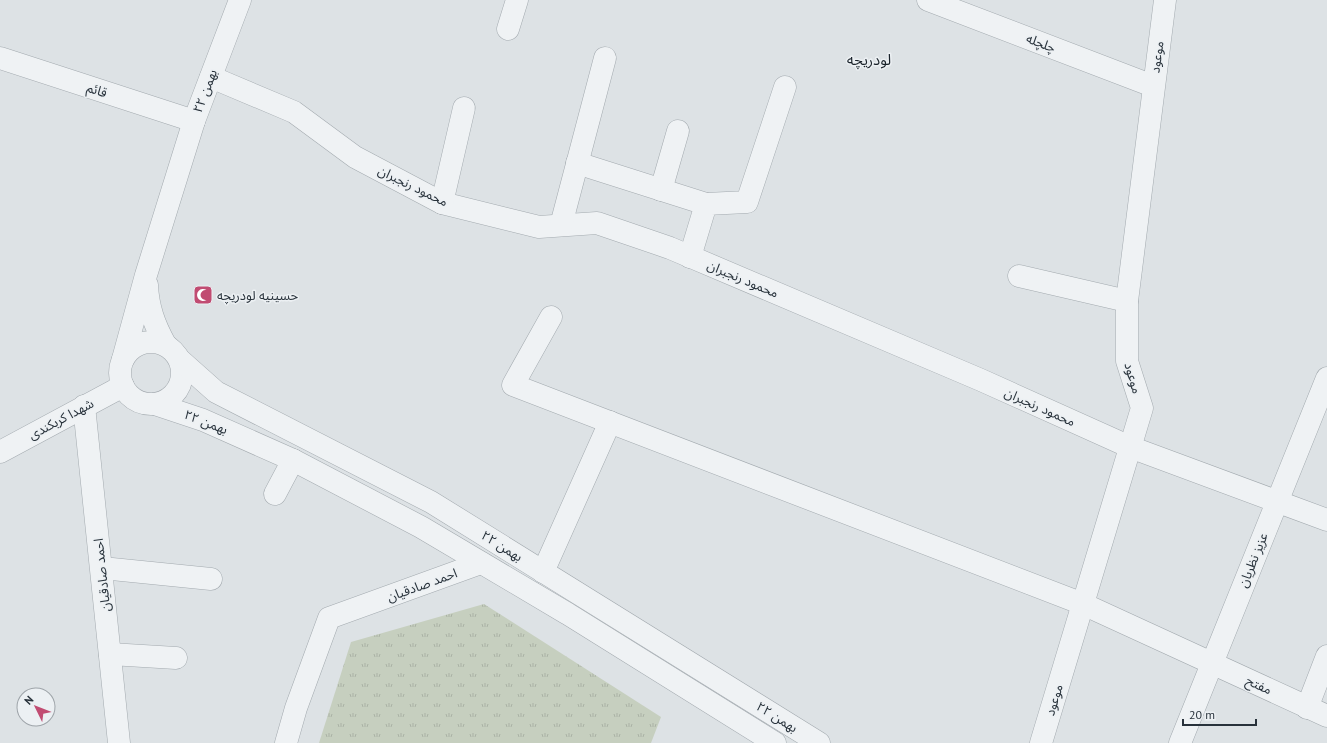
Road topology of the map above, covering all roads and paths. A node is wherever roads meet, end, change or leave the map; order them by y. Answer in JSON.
{"nodes":[{"id":1,"x":240,"y":0,"type":"edge"},
{"id":2,"x":516,"y":0,"type":"edge"},
{"id":3,"x":928,"y":0,"type":"edge"},
{"id":4,"x":1165,"y":0,"type":"edge"},
{"id":5,"x":508,"y":29,"type":"dead end"},
{"id":6,"x":0,"y":58,"type":"edge"},
{"id":7,"x":605,"y":58,"type":"dead end"},
{"id":8,"x":210,"y":77,"type":"junction"},
{"id":9,"x":1153,"y":86,"type":"junction"},
{"id":10,"x":785,"y":87,"type":"dead end"},
{"id":11,"x":464,"y":108,"type":"dead end"},
{"id":12,"x":194,"y":121,"type":"junction"},
{"id":13,"x":678,"y":131,"type":"dead end"},
{"id":14,"x":577,"y":163,"type":"junction"},
{"id":15,"x":660,"y":190,"type":"junction"},
{"id":16,"x":442,"y":203,"type":"junction"},
{"id":17,"x":706,"y":204,"type":"junction"},
{"id":18,"x":561,"y":225,"type":"junction"},
{"id":19,"x":690,"y":256,"type":"junction"},
{"id":20,"x":146,"y":275,"type":"junction"},
{"id":21,"x":1018,"y":276,"type":"dead end"},
{"id":22,"x":1127,"y":301,"type":"junction"},
{"id":23,"x":551,"y":317,"type":"dead end"},
{"id":24,"x":165,"y":344,"type":"junction"},
{"id":25,"x":123,"y":359,"type":"junction"},
{"id":26,"x":180,"y":360,"type":"junction"},
{"id":27,"x":1327,"y":378,"type":"edge"},
{"id":28,"x":123,"y":386,"type":"junction"},
{"id":29,"x":154,"y":404,"type":"junction"},
{"id":30,"x":84,"y":406,"type":"junction"},
{"id":31,"x":610,"y":422,"type":"junction"},
{"id":32,"x":1130,"y":447,"type":"junction"},
{"id":33,"x":1,"y":450,"type":"edge"},
{"id":34,"x":293,"y":460,"type":"junction"},
{"id":35,"x":275,"y":494,"type":"dead end"},
{"id":36,"x":1277,"y":500,"type":"junction"},
{"id":37,"x":1327,"y":520,"type":"edge"},
{"id":38,"x":482,"y":563,"type":"junction"},
{"id":39,"x":102,"y":568,"type":"junction"},
{"id":40,"x":543,"y":572,"type":"junction"},
{"id":41,"x":212,"y":579,"type":"dead end"},
{"id":42,"x":1083,"y":604,"type":"junction"},
{"id":43,"x":110,"y":654,"type":"junction"},
{"id":44,"x":1327,"y":656,"type":"edge"},
{"id":45,"x":176,"y":658,"type":"dead end"},
{"id":46,"x":1213,"y":663,"type":"junction"},
{"id":47,"x":1307,"y":708,"type":"junction"},
{"id":48,"x":1327,"y":716,"type":"edge"},
{"id":49,"x":119,"y":743,"type":"edge"},
{"id":50,"x":286,"y":743,"type":"edge"},
{"id":51,"x":775,"y":743,"type":"edge"},
{"id":52,"x":819,"y":743,"type":"edge"},
{"id":53,"x":1042,"y":743,"type":"edge"},
{"id":54,"x":1180,"y":743,"type":"edge"}],
"edges":[{"from":1,"to":8,"type":"street","name":"۲۲ بهمن"},
{"from":2,"to":5,"type":"street"},
{"from":3,"to":9,"type":"street","name":"چلچله"},
{"from":4,"to":9,"type":"street","name":"موعود"},
{"from":6,"to":12,"type":"street","name":"قائم"},
{"from":7,"to":14,"type":"street"},
{"from":8,"to":12,"type":"street","name":"۲۲ بهمن"},
{"from":8,"to":16,"type":"street","name":"محمود رنجبران"},
{"from":9,"to":22,"type":"street","name":"موعود"},
{"from":10,"to":17,"type":"street"},
{"from":11,"to":16,"type":"street"},
{"from":12,"to":20,"type":"street","name":"۲۲ بهمن"},
{"from":13,"to":15,"type":"street"},
{"from":14,"to":15,"type":"street"},
{"from":14,"to":18,"type":"street"},
{"from":15,"to":17,"type":"street"},
{"from":16,"to":18,"type":"street","name":"محمود رنجبران"},
{"from":17,"to":19,"type":"street"},
{"from":18,"to":19,"type":"street","name":"محمود رنجبران"},
{"from":19,"to":32,"type":"street","name":"محمود رنجبران"},
{"from":20,"to":24,"type":"street"},
{"from":20,"to":25,"type":"street","name":"۲۲ بهمن"},
{"from":21,"to":22,"type":"street"},
{"from":22,"to":32,"type":"street","name":"موعود"},
{"from":23,"to":31,"type":"street","name":"مفتح"},
{"from":24,"to":25,"type":"street"},
{"from":24,"to":26,"type":"street"},
{"from":25,"to":28,"type":"street"},
{"from":26,"to":29,"type":"street"},
{"from":26,"to":40,"type":"street","name":"۲۲ بهمن"},
{"from":27,"to":36,"type":"street","name":"عزیز نظریان"},
{"from":28,"to":29,"type":"street"},
{"from":28,"to":30,"type":"street","name":"شهدا کربکندی"},
{"from":29,"to":34,"type":"street","name":"۲۲ بهمن"},
{"from":30,"to":33,"type":"street","name":"شهدا کربکندی"},
{"from":30,"to":39,"type":"street","name":"احمد صادقیان"},
{"from":31,"to":40,"type":"street"},
{"from":31,"to":42,"type":"street","name":"مفتح"},
{"from":32,"to":36,"type":"street","name":"محمود رنجبران"},
{"from":32,"to":42,"type":"street","name":"موعود"},
{"from":34,"to":35,"type":"street"},
{"from":34,"to":38,"type":"street","name":"۲۲ بهمن"},
{"from":36,"to":37,"type":"street","name":"محمود رنجبران"},
{"from":36,"to":46,"type":"street","name":"عزیز نظریان"},
{"from":38,"to":50,"type":"street","name":"احمد صادقیان"},
{"from":38,"to":51,"type":"street","name":"۲۲ بهمن"},
{"from":39,"to":41,"type":"street"},
{"from":39,"to":43,"type":"street","name":"احمد صادقیان"},
{"from":40,"to":52,"type":"street","name":"۲۲ بهمن"},
{"from":42,"to":46,"type":"street","name":"مفتح"},
{"from":42,"to":53,"type":"street","name":"موعود"},
{"from":43,"to":45,"type":"street"},
{"from":43,"to":49,"type":"street","name":"احمد صادقیان"},
{"from":44,"to":47,"type":"street"},
{"from":46,"to":47,"type":"street","name":"مفتح"},
{"from":46,"to":54,"type":"street","name":"عزیز نظریان"},
{"from":47,"to":48,"type":"street","name":"مفتح"}]}
